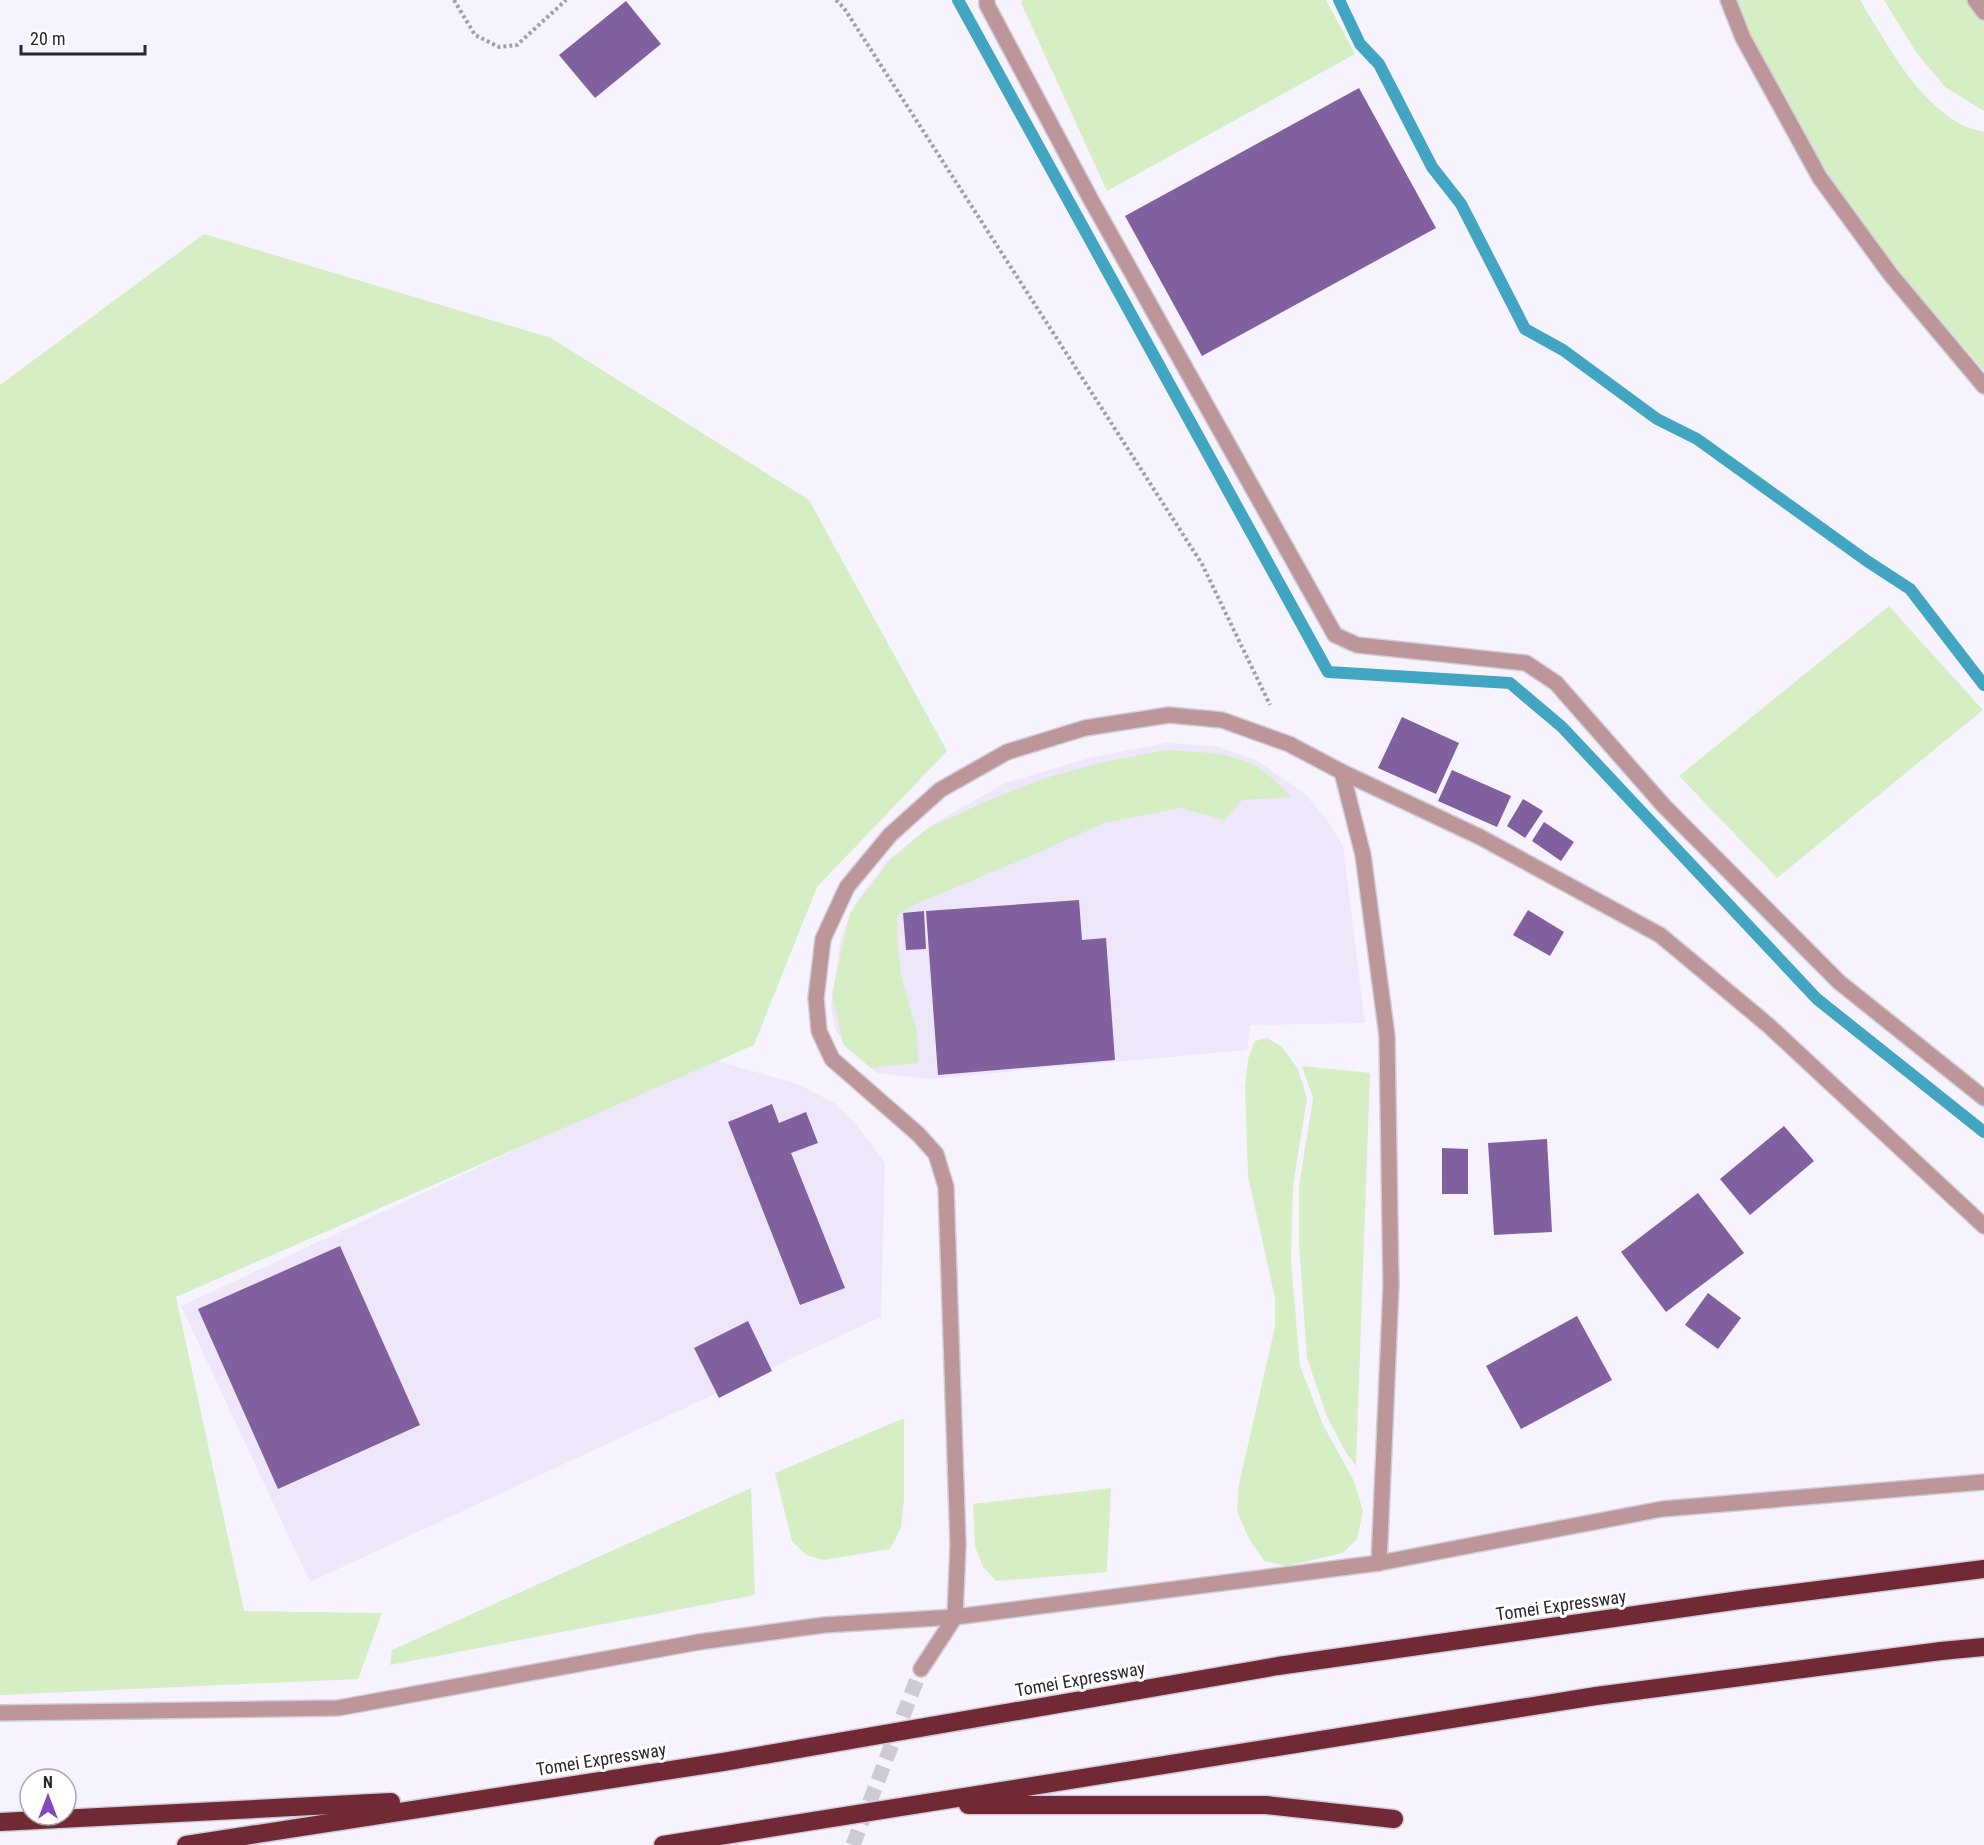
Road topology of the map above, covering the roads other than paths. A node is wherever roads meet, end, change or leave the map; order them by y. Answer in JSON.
{"nodes":[{"id":1,"x":987,"y":0,"type":"edge"},
{"id":2,"x":1728,"y":0,"type":"edge"},
{"id":3,"x":1975,"y":0,"type":"edge"},
{"id":4,"x":1984,"y":12,"type":"edge"},
{"id":5,"x":1984,"y":386,"type":"edge"},
{"id":6,"x":1342,"y":772,"type":"junction"},
{"id":7,"x":1984,"y":1098,"type":"edge"},
{"id":8,"x":1984,"y":1226,"type":"edge"},
{"id":9,"x":1984,"y":1482,"type":"edge"},
{"id":10,"x":1379,"y":1563,"type":"junction"},
{"id":11,"x":1984,"y":1569,"type":"edge"},
{"id":12,"x":955,"y":1617,"type":"junction"},
{"id":13,"x":1984,"y":1647,"type":"edge"},
{"id":14,"x":921,"y":1669,"type":"tunnel mouth"},
{"id":15,"x":0,"y":1713,"type":"edge"},
{"id":16,"x":492,"y":1796,"type":"junction"},
{"id":17,"x":910,"y":1805,"type":"junction"},
{"id":18,"x":1394,"y":1819,"type":"dead end"},
{"id":19,"x":0,"y":1822,"type":"edge"},
{"id":20,"x":186,"y":1845,"type":"edge"},
{"id":21,"x":663,"y":1845,"type":"edge"}],
"edges":[{"from":1,"to":7,"type":"street"},
{"from":2,"to":5,"type":"street"},
{"from":3,"to":4,"type":"street"},
{"from":6,"to":8,"type":"street"},
{"from":6,"to":10,"type":"street"},
{"from":6,"to":12,"type":"street"},
{"from":9,"to":10,"type":"street"},
{"from":10,"to":12,"type":"street"},
{"from":11,"to":16,"type":"highway","name":"Tomei Expressway"},
{"from":12,"to":14,"type":"street"},
{"from":12,"to":15,"type":"street"},
{"from":13,"to":17,"type":"highway"},
{"from":16,"to":19,"type":"highway"},
{"from":16,"to":20,"type":"highway","name":"Tomei Expressway"},
{"from":17,"to":18,"type":"highway"},
{"from":17,"to":21,"type":"highway"}]}
